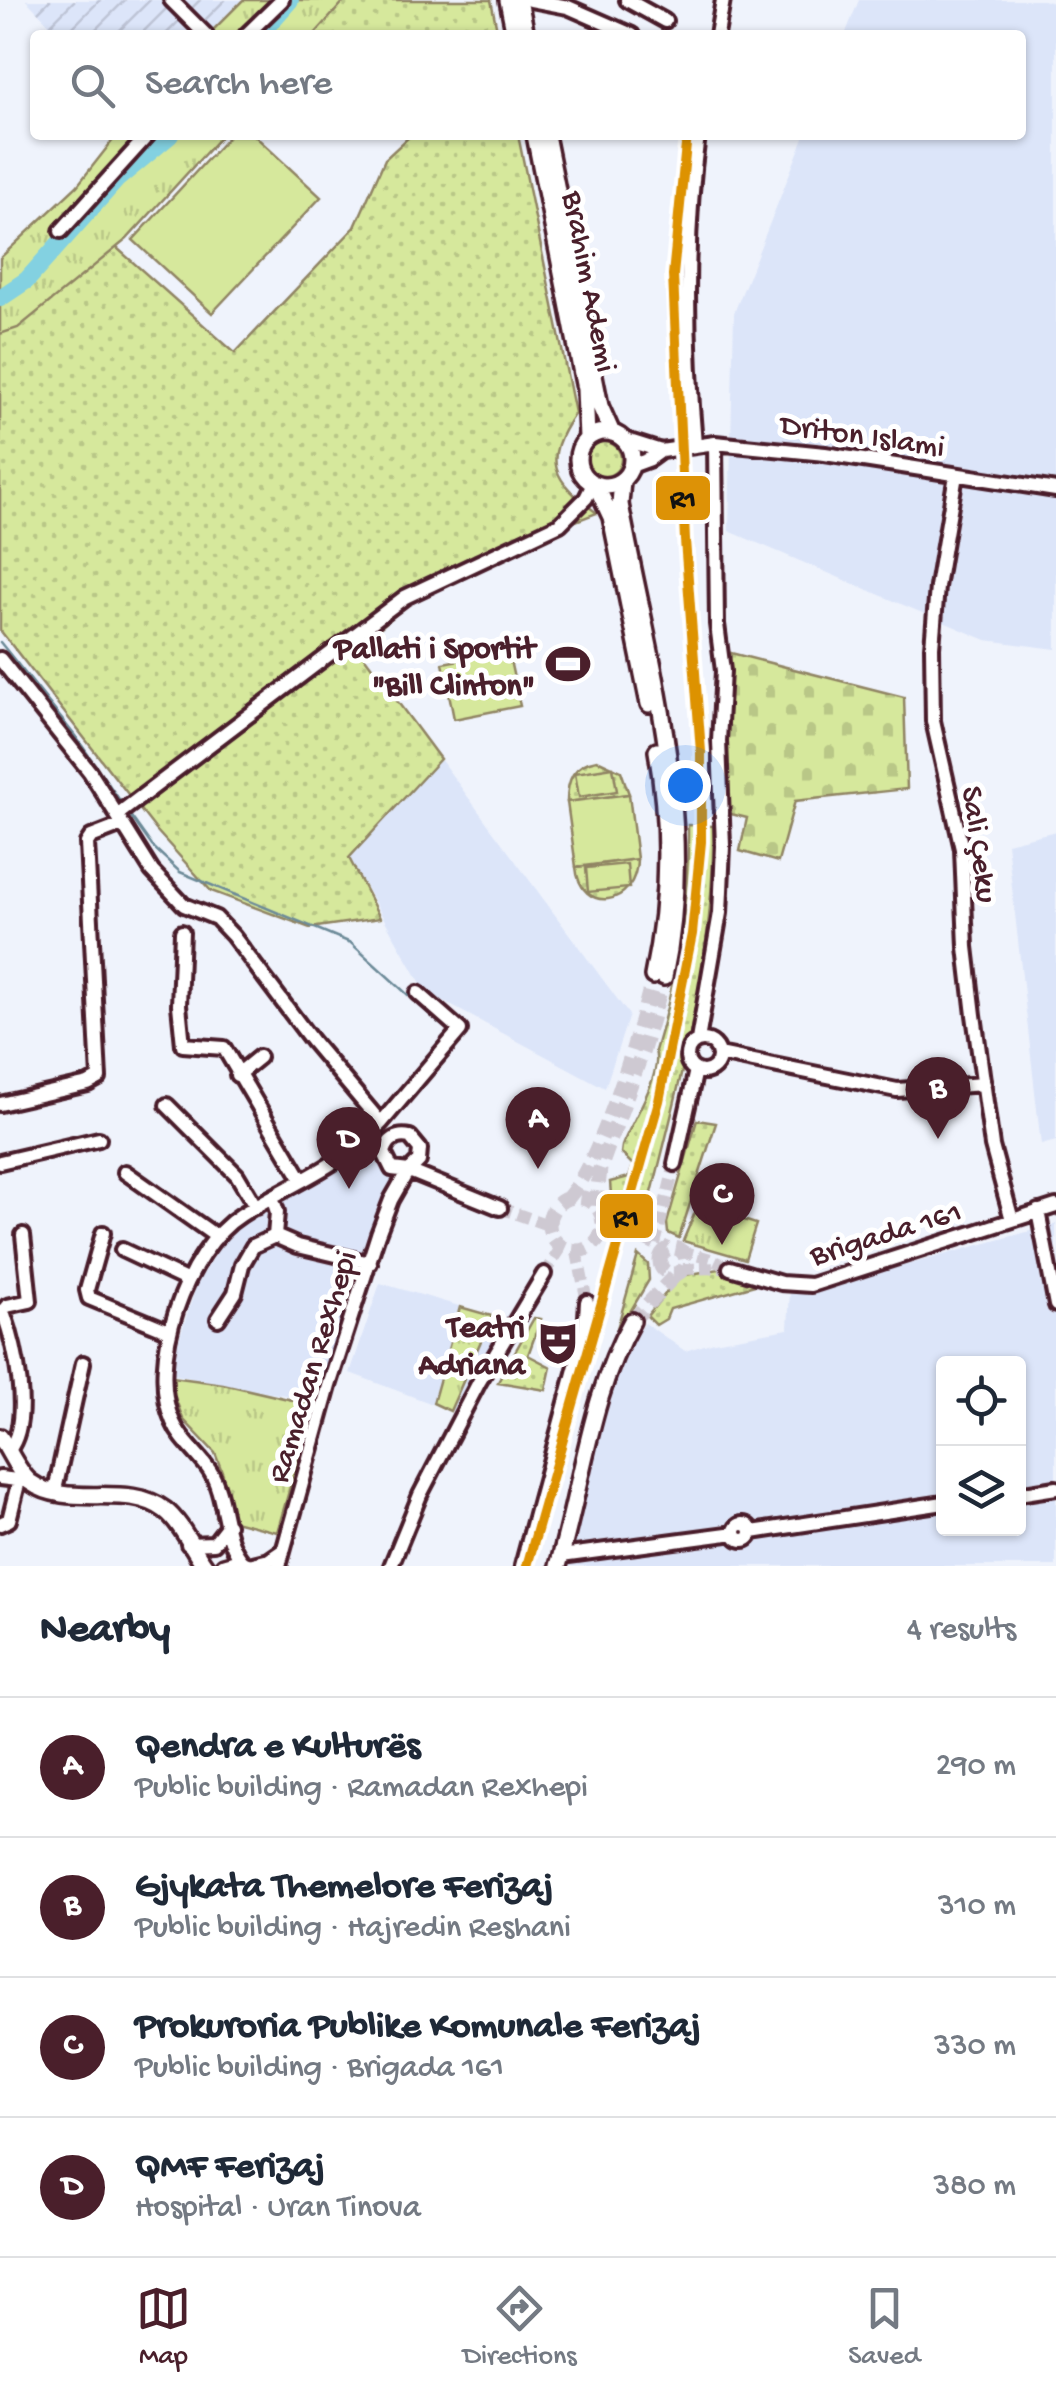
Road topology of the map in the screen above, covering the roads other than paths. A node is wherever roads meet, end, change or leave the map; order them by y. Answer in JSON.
{"nodes":[{"id":1,"x":172,"y":0,"type":"edge"},
{"id":2,"x":282,"y":0,"type":"edge"},
{"id":3,"x":508,"y":0,"type":"edge"},
{"id":4,"x":519,"y":0,"type":"edge"},
{"id":5,"x":530,"y":0,"type":"edge"},
{"id":6,"x":627,"y":0,"type":"edge"},
{"id":7,"x":723,"y":0,"type":"edge"},
{"id":8,"x":665,"y":22,"type":"dead end"},
{"id":9,"x":201,"y":30,"type":"edge"},
{"id":10,"x":251,"y":30,"type":"edge"},
{"id":11,"x":514,"y":30,"type":"edge"},
{"id":12,"x":525,"y":30,"type":"edge"},
{"id":13,"x":622,"y":30,"type":"edge"},
{"id":14,"x":718,"y":30,"type":"edge"},
{"id":15,"x":143,"y":140,"type":"edge"},
{"id":16,"x":536,"y":140,"type":"edge"},
{"id":17,"x":547,"y":140,"type":"edge"},
{"id":18,"x":697,"y":140,"type":"edge"},
{"id":19,"x":61,"y":231,"type":"dead end"},
{"id":20,"x":618,"y":436,"type":"junction"},
{"id":21,"x":587,"y":438,"type":"junction"},
{"id":22,"x":715,"y":443,"type":"junction"},
{"id":23,"x":695,"y":445,"type":"junction"},
{"id":24,"x":661,"y":451,"type":"junction"},
{"id":25,"x":631,"y":466,"type":"junction"},
{"id":26,"x":956,"y":475,"type":"junction"},
{"id":27,"x":622,"y":481,"type":"junction"},
{"id":28,"x":595,"y":485,"type":"junction"},
{"id":29,"x":1056,"y":490,"type":"edge"},
{"id":30,"x":0,"y":659,"type":"edge"},
{"id":31,"x":122,"y":815,"type":"junction"},
{"id":32,"x":182,"y":932,"type":"dead end"},
{"id":33,"x":418,"y":993,"type":"dead end"},
{"id":34,"x":698,"y":1040,"type":"junction"},
{"id":35,"x":719,"y":1054,"type":"junction"},
{"id":36,"x":259,"y":1058,"type":"dead end"},
{"id":37,"x":696,"y":1070,"type":"junction"},
{"id":38,"x":237,"y":1074,"type":"junction"},
{"id":39,"x":984,"y":1084,"type":"junction"},
{"id":40,"x":0,"y":1104,"type":"edge"},
{"id":41,"x":167,"y":1105,"type":"dead end"},
{"id":42,"x":381,"y":1123,"type":"junction"},
{"id":43,"x":99,"y":1139,"type":"dead end"},
{"id":44,"x":390,"y":1144,"type":"junction"},
{"id":45,"x":354,"y":1150,"type":"junction"},
{"id":46,"x":0,"y":1162,"type":"edge"},
{"id":47,"x":675,"y":1164,"type":"tunnel mouth"},
{"id":48,"x":412,"y":1168,"type":"junction"},
{"id":49,"x":392,"y":1169,"type":"junction"},
{"id":50,"x":125,"y":1172,"type":"dead end"},
{"id":51,"x":302,"y":1180,"type":"junction"},
{"id":52,"x":272,"y":1197,"type":"junction"},
{"id":53,"x":391,"y":1200,"type":"junction"},
{"id":54,"x":1056,"y":1206,"type":"edge"},
{"id":55,"x":256,"y":1207,"type":"junction"},
{"id":56,"x":500,"y":1208,"type":"tunnel mouth"},
{"id":57,"x":1038,"y":1212,"type":"junction"},
{"id":58,"x":1012,"y":1220,"type":"junction"},
{"id":59,"x":103,"y":1233,"type":"dead end"},
{"id":60,"x":23,"y":1235,"type":"dead end"},
{"id":61,"x":275,"y":1236,"type":"junction"},
{"id":62,"x":217,"y":1237,"type":"junction"},
{"id":63,"x":122,"y":1250,"type":"dead end"},
{"id":64,"x":370,"y":1263,"type":"junction"},
{"id":65,"x":730,"y":1268,"type":"tunnel mouth"},
{"id":66,"x":544,"y":1274,"type":"tunnel mouth"},
{"id":67,"x":188,"y":1281,"type":"junction"},
{"id":68,"x":587,"y":1302,"type":"tunnel mouth"},
{"id":69,"x":1056,"y":1305,"type":"edge"},
{"id":70,"x":218,"y":1319,"type":"dead end"},
{"id":71,"x":632,"y":1321,"type":"tunnel mouth"},
{"id":72,"x":169,"y":1332,"type":"junction"},
{"id":73,"x":83,"y":1363,"type":"dead end"},
{"id":74,"x":5,"y":1444,"type":"edge"},
{"id":75,"x":0,"y":1478,"type":"edge"},
{"id":76,"x":24,"y":1481,"type":"junction"},
{"id":77,"x":1056,"y":1488,"type":"edge"},
{"id":78,"x":54,"y":1490,"type":"junction"},
{"id":79,"x":1026,"y":1493,"type":"edge"},
{"id":80,"x":936,"y":1504,"type":"edge"},
{"id":81,"x":4,"y":1522,"type":"edge"},
{"id":82,"x":230,"y":1530,"type":"junction"},
{"id":83,"x":0,"y":1534,"type":"edge"},
{"id":84,"x":188,"y":1544,"type":"junction"},
{"id":85,"x":284,"y":1549,"type":"junction"},
{"id":86,"x":559,"y":1561,"type":"edge"},
{"id":87,"x":208,"y":1565,"type":"edge"},
{"id":88,"x":225,"y":1565,"type":"edge"},
{"id":89,"x":247,"y":1565,"type":"edge"},
{"id":90,"x":279,"y":1566,"type":"edge"},
{"id":91,"x":391,"y":1566,"type":"edge"},
{"id":92,"x":522,"y":1566,"type":"edge"}],
"edges":[{"from":1,"to":9,"type":"street"},
{"from":2,"to":10,"type":"street"},
{"from":3,"to":11,"type":"main road"},
{"from":4,"to":12,"type":"main road"},
{"from":5,"to":13,"type":"street"},
{"from":6,"to":8,"type":"street"},
{"from":7,"to":14,"type":"street"},
{"from":15,"to":19,"type":"street"},
{"from":16,"to":21,"type":"main road","name":"Brahim Ademi"},
{"from":17,"to":20,"type":"main road","name":"Brahim Ademi"},
{"from":18,"to":23,"type":"street"},
{"from":20,"to":21,"type":"main road"},
{"from":20,"to":24,"type":"street","name":"Driton Islami"},
{"from":20,"to":25,"type":"main road","name":"Brahim Ademi"},
{"from":21,"to":28,"type":"main road","name":"Brahim Ademi"},
{"from":22,"to":23,"type":"street","name":"Driton Islami"},
{"from":22,"to":26,"type":"street","name":"Driton Islami"},
{"from":22,"to":34,"type":"street"},
{"from":23,"to":24,"type":"street","name":"Driton Islami"},
{"from":24,"to":25,"type":"street","name":"Driton Islami"},
{"from":25,"to":27,"type":"main road"},
{"from":26,"to":29,"type":"street","name":"Driton Islami"},
{"from":26,"to":39,"type":"street","name":"Sali Çeku"},
{"from":27,"to":28,"type":"main road"},
{"from":27,"to":28,"type":"main road","name":"Brahim Ademi"},
{"from":28,"to":31,"type":"street"},
{"from":30,"to":31,"type":"street"},
{"from":31,"to":40,"type":"street"},
{"from":31,"to":42,"type":"street"},
{"from":32,"to":38,"type":"street"},
{"from":33,"to":42,"type":"street"},
{"from":34,"to":35,"type":"street"},
{"from":34,"to":37,"type":"street"},
{"from":35,"to":37,"type":"street"},
{"from":35,"to":39,"type":"street"},
{"from":36,"to":38,"type":"street"},
{"from":37,"to":47,"type":"street"},
{"from":38,"to":51,"type":"street"},
{"from":39,"to":58,"type":"street","name":"Sali Çeku"},
{"from":41,"to":55,"type":"street"},
{"from":42,"to":44,"type":"street"},
{"from":42,"to":45,"type":"street"},
{"from":43,"to":46,"type":"street"},
{"from":44,"to":45,"type":"street"},
{"from":44,"to":48,"type":"street"},
{"from":44,"to":49,"type":"street","name":"Ramadan Rexhepi"},
{"from":45,"to":51,"type":"street"},
{"from":48,"to":49,"type":"street"},
{"from":48,"to":53,"type":"street","name":"Ramadan Rexhepi"},
{"from":48,"to":56,"type":"street"},
{"from":49,"to":53,"type":"street","name":"Ramadan Rexhepi"},
{"from":50,"to":62,"type":"street"},
{"from":51,"to":52,"type":"street"},
{"from":52,"to":55,"type":"street"},
{"from":52,"to":61,"type":"street"},
{"from":53,"to":64,"type":"street","name":"Ramadan Rexhepi"},
{"from":54,"to":57,"type":"street","name":"Brigada 161"},
{"from":55,"to":62,"type":"street"},
{"from":57,"to":58,"type":"street","name":"Brigada 161"},
{"from":57,"to":69,"type":"street"},
{"from":58,"to":65,"type":"street","name":"Brigada 161"},
{"from":59,"to":72,"type":"street"},
{"from":60,"to":74,"type":"street"},
{"from":61,"to":64,"type":"street"},
{"from":61,"to":70,"type":"street"},
{"from":62,"to":67,"type":"street"},
{"from":63,"to":67,"type":"street"},
{"from":64,"to":85,"type":"street","name":"Ramadan Rexhepi"},
{"from":66,"to":91,"type":"street"},
{"from":67,"to":72,"type":"street"},
{"from":68,"to":92,"type":"street"},
{"from":71,"to":86,"type":"main road"},
{"from":72,"to":82,"type":"street"},
{"from":73,"to":78,"type":"street"},
{"from":74,"to":76,"type":"main road"},
{"from":75,"to":76,"type":"street"},
{"from":76,"to":78,"type":"main road"},
{"from":76,"to":81,"type":"street"},
{"from":77,"to":79,"type":"street"},
{"from":78,"to":84,"type":"main road"},
{"from":80,"to":86,"type":"street"},
{"from":81,"to":83,"type":"street"},
{"from":82,"to":84,"type":"street"},
{"from":82,"to":88,"type":"street"},
{"from":82,"to":89,"type":"street"},
{"from":84,"to":87,"type":"main road"},
{"from":85,"to":89,"type":"street"},
{"from":85,"to":90,"type":"street","name":"Ramadan Rexhepi"},
{"from":88,"to":89,"type":"main road"}]}
